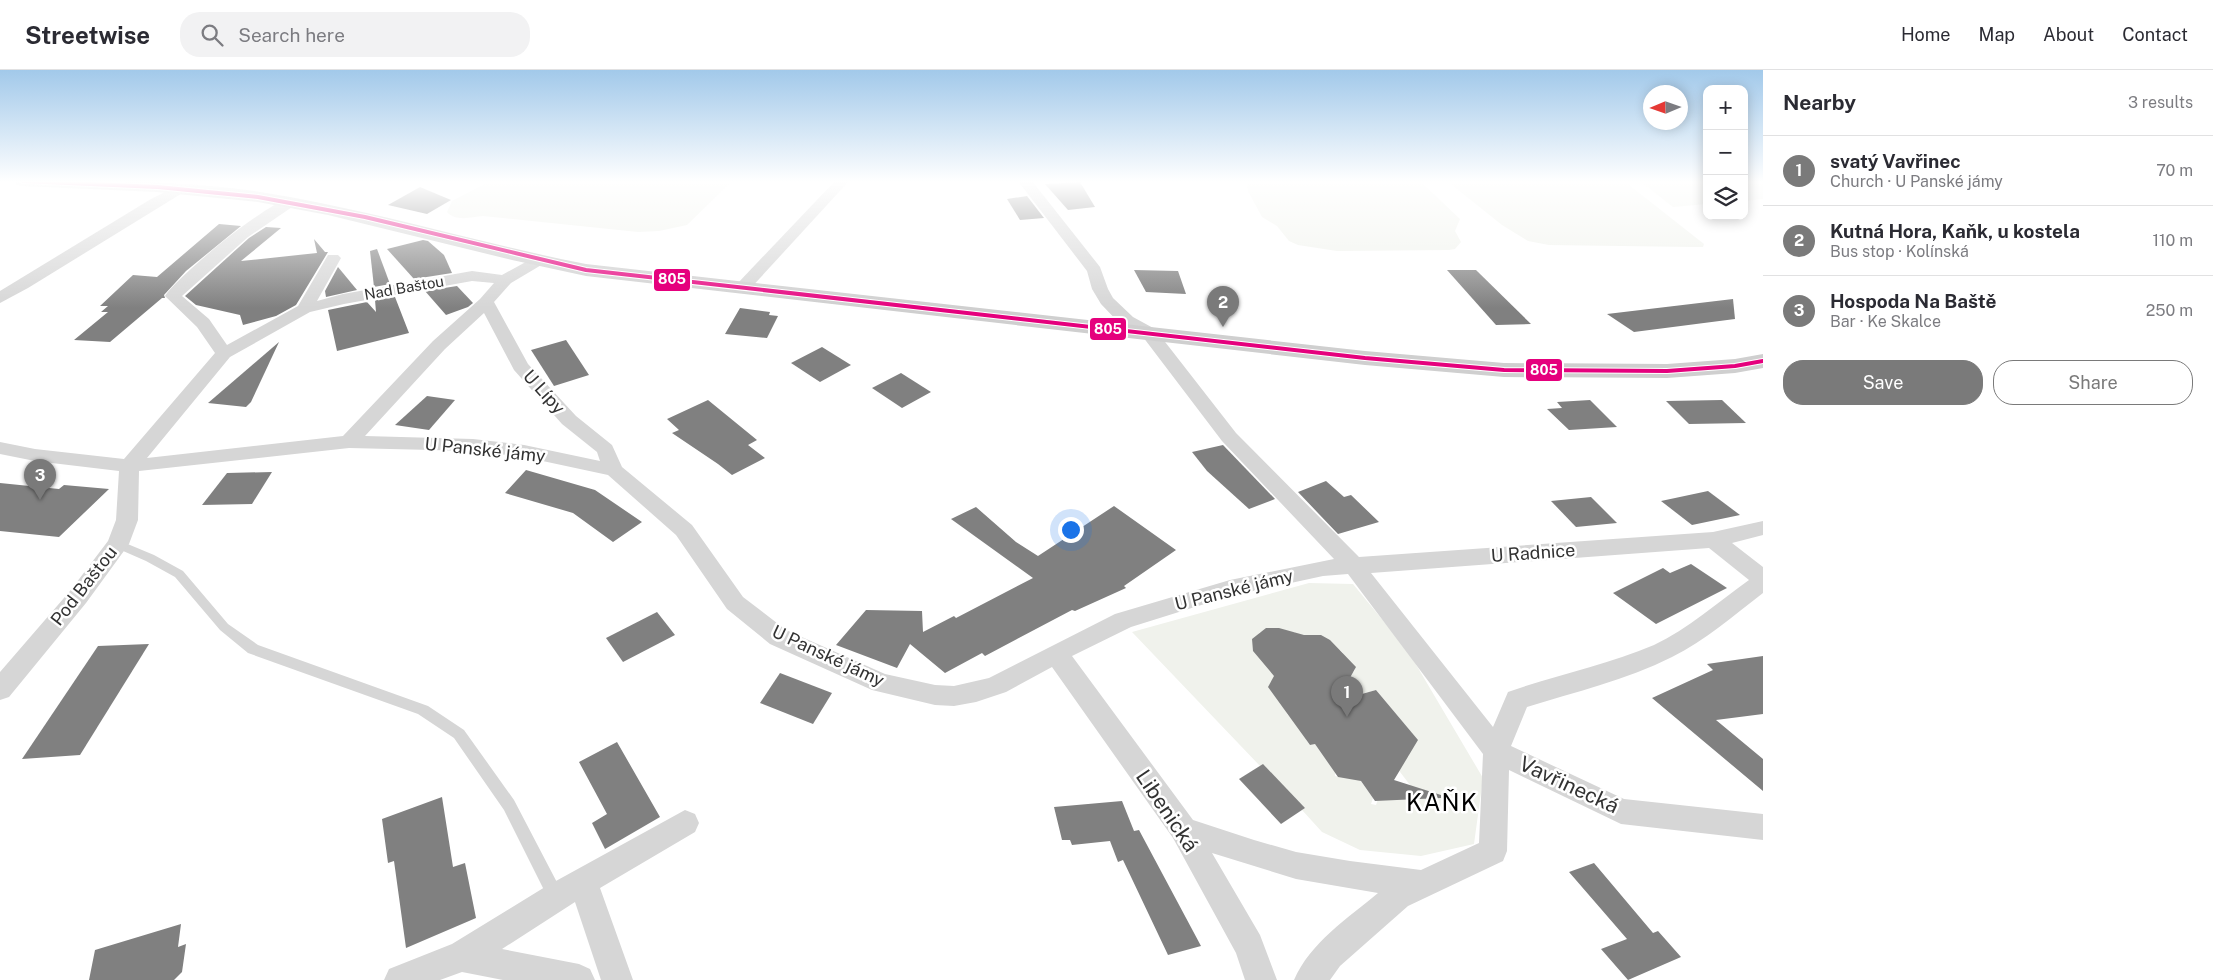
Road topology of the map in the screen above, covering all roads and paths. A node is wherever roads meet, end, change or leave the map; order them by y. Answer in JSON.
{"nodes":[{"id":1,"x":119,"y":223,"type":"edge"},
{"id":2,"x":256,"y":223,"type":"edge"},
{"id":3,"x":379,"y":223,"type":"edge"},
{"id":4,"x":802,"y":223,"type":"edge"},
{"id":5,"x":1058,"y":223,"type":"edge"},
{"id":6,"x":333,"y":258,"type":"dead end"},
{"id":7,"x":538,"y":262,"type":"junction"},
{"id":8,"x":506,"y":280,"type":"junction"},
{"id":9,"x":743,"y":287,"type":"junction"},
{"id":10,"x":0,"y":298,"type":"edge"},
{"id":11,"x":486,"y":302,"type":"junction"},
{"id":12,"x":304,"y":309,"type":"junction"},
{"id":13,"x":1149,"y":334,"type":"junction"},
{"id":14,"x":224,"y":353,"type":"junction"},
{"id":15,"x":1763,"y":361,"type":"edge"},
{"id":16,"x":349,"y":442,"type":"junction"},
{"id":17,"x":0,"y":448,"type":"edge"},
{"id":18,"x":129,"y":466,"type":"junction"},
{"id":19,"x":614,"y":470,"type":"junction"},
{"id":20,"x":1763,"y":528,"type":"edge"},
{"id":21,"x":1713,"y":540,"type":"junction"},
{"id":22,"x":118,"y":544,"type":"junction"},
{"id":23,"x":1353,"y":565,"type":"junction"},
{"id":24,"x":1763,"y":580,"type":"edge"},
{"id":25,"x":1056,"y":653,"type":"junction"},
{"id":26,"x":0,"y":690,"type":"edge"},
{"id":27,"x":1496,"y":751,"type":"junction"},
{"id":28,"x":685,"y":822,"type":"dead end"},
{"id":29,"x":1763,"y":827,"type":"edge"},
{"id":30,"x":1183,"y":829,"type":"junction"},
{"id":31,"x":583,"y":883,"type":"junction"},
{"id":32,"x":1422,"y":884,"type":"junction"},
{"id":33,"x":556,"y":897,"type":"junction"},
{"id":34,"x":462,"y":956,"type":"junction"},
{"id":35,"x":400,"y":980,"type":"edge"},
{"id":36,"x":578,"y":980,"type":"edge"},
{"id":37,"x":617,"y":980,"type":"edge"},
{"id":38,"x":1261,"y":980,"type":"edge"},
{"id":39,"x":1310,"y":980,"type":"edge"}],
"edges":[{"from":1,"to":10,"type":"street"},
{"from":2,"to":14,"type":"street"},
{"from":3,"to":7,"type":"street"},
{"from":4,"to":9,"type":"street"},
{"from":5,"to":13,"type":"street"},
{"from":6,"to":12,"type":"street"},
{"from":7,"to":8,"type":"street"},
{"from":7,"to":9,"type":"street"},
{"from":8,"to":11,"type":"street"},
{"from":8,"to":12,"type":"street","name":"Nad Baštou"},
{"from":9,"to":13,"type":"street"},
{"from":11,"to":16,"type":"street"},
{"from":11,"to":19,"type":"street","name":"U Lípy"},
{"from":12,"to":14,"type":"street","name":"Nad Baštou"},
{"from":13,"to":15,"type":"street"},
{"from":13,"to":23,"type":"street"},
{"from":14,"to":18,"type":"street","name":"Nad Baštou"},
{"from":16,"to":18,"type":"street","name":"U Panské jámy"},
{"from":16,"to":19,"type":"street","name":"U Panské jámy"},
{"from":17,"to":18,"type":"street","name":"U Panské jámy"},
{"from":18,"to":22,"type":"street","name":"Pod Baštou"},
{"from":19,"to":25,"type":"street","name":"U Panské jámy"},
{"from":20,"to":21,"type":"street","name":"U Radnice"},
{"from":21,"to":23,"type":"street","name":"U Radnice"},
{"from":21,"to":24,"type":"street"},
{"from":22,"to":26,"type":"street","name":"Pod Baštou"},
{"from":22,"to":33,"type":"lane"},
{"from":23,"to":25,"type":"street","name":"U Panské jámy"},
{"from":23,"to":27,"type":"street"},
{"from":24,"to":27,"type":"street"},
{"from":25,"to":30,"type":"street","name":"Libenická"},
{"from":27,"to":29,"type":"street","name":"Vavřinecká"},
{"from":27,"to":32,"type":"street"},
{"from":28,"to":31,"type":"street"},
{"from":30,"to":32,"type":"street"},
{"from":30,"to":38,"type":"street","name":"Libenická"},
{"from":31,"to":33,"type":"street"},
{"from":31,"to":37,"type":"street"},
{"from":32,"to":39,"type":"street"},
{"from":33,"to":34,"type":"street"},
{"from":34,"to":35,"type":"street"},
{"from":34,"to":36,"type":"street"}]}
